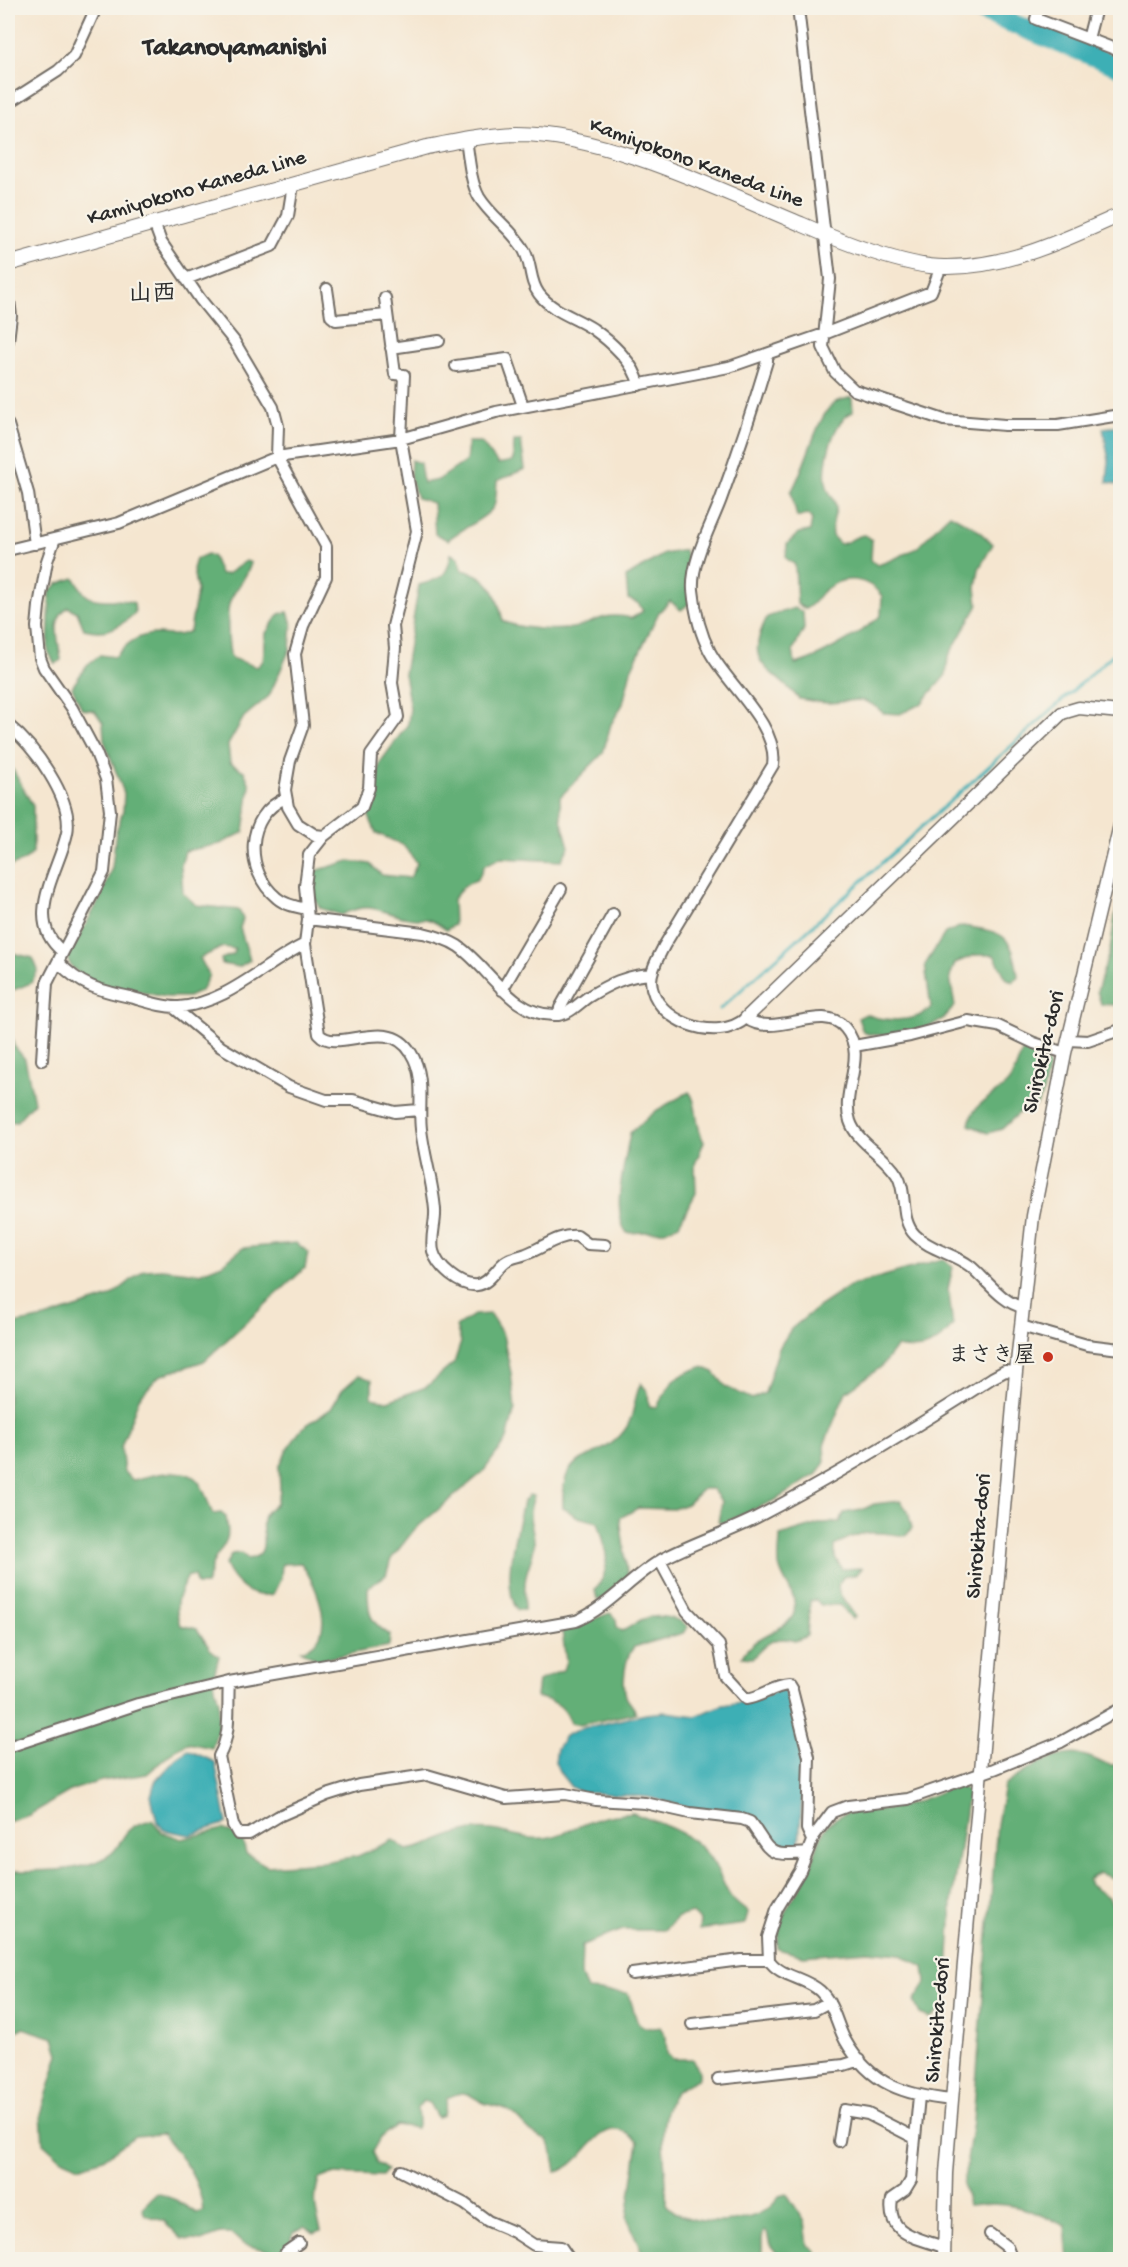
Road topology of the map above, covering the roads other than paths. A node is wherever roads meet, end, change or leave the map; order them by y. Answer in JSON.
{"nodes":[{"id":1,"x":96,"y":8,"type":"edge"},
{"id":2,"x":798,"y":8,"type":"edge"},
{"id":3,"x":1039,"y":8,"type":"edge"},
{"id":4,"x":1096,"y":8,"type":"edge"},
{"id":5,"x":1088,"y":39,"type":"junction"},
{"id":6,"x":1120,"y":51,"type":"edge"},
{"id":7,"x":8,"y":103,"type":"edge"},
{"id":8,"x":466,"y":139,"type":"junction"},
{"id":9,"x":293,"y":185,"type":"junction"},
{"id":10,"x":1120,"y":215,"type":"edge"},
{"id":11,"x":154,"y":223,"type":"junction"},
{"id":12,"x":823,"y":234,"type":"junction"},
{"id":13,"x":8,"y":264,"type":"edge"},
{"id":14,"x":941,"y":267,"type":"junction"},
{"id":15,"x":186,"y":279,"type":"junction"},
{"id":16,"x":327,"y":289,"type":"dead end"},
{"id":17,"x":8,"y":292,"type":"edge"},
{"id":18,"x":385,"y":298,"type":"dead end"},
{"id":19,"x":386,"y":315,"type":"junction"},
{"id":20,"x":824,"y":334,"type":"junction"},
{"id":21,"x":8,"y":341,"type":"edge"},
{"id":22,"x":439,"y":341,"type":"dead end"},
{"id":23,"x":391,"y":348,"type":"junction"},
{"id":24,"x":767,"y":354,"type":"junction"},
{"id":25,"x":456,"y":366,"type":"dead end"},
{"id":26,"x":639,"y":385,"type":"junction"},
{"id":27,"x":523,"y":406,"type":"junction"},
{"id":28,"x":1120,"y":415,"type":"edge"},
{"id":29,"x":8,"y":424,"type":"edge"},
{"id":30,"x":401,"y":439,"type":"junction"},
{"id":31,"x":277,"y":458,"type":"junction"},
{"id":32,"x":54,"y":541,"type":"junction"},
{"id":33,"x":35,"y":544,"type":"junction"},
{"id":34,"x":8,"y":550,"type":"edge"},
{"id":35,"x":1120,"y":712,"type":"edge"},
{"id":36,"x":8,"y":725,"type":"edge"},
{"id":37,"x":286,"y":798,"type":"junction"},
{"id":38,"x":1120,"y":825,"type":"edge"},
{"id":39,"x":324,"y":836,"type":"junction"},
{"id":40,"x":561,"y":889,"type":"dead end"},
{"id":41,"x":308,"y":914,"type":"junction"},
{"id":42,"x":613,"y":914,"type":"dead end"},
{"id":43,"x":305,"y":944,"type":"junction"},
{"id":44,"x":61,"y":957,"type":"junction"},
{"id":45,"x":652,"y":974,"type":"junction"},
{"id":46,"x":502,"y":990,"type":"junction"},
{"id":47,"x":173,"y":1007,"type":"junction"},
{"id":48,"x":559,"y":1015,"type":"junction"},
{"id":49,"x":746,"y":1018,"type":"junction"},
{"id":50,"x":1120,"y":1030,"type":"edge"},
{"id":51,"x":1068,"y":1040,"type":"junction"},
{"id":52,"x":854,"y":1046,"type":"junction"},
{"id":53,"x":1065,"y":1053,"type":"junction"},
{"id":54,"x":42,"y":1060,"type":"dead end"},
{"id":55,"x":419,"y":1110,"type":"junction"},
{"id":56,"x":605,"y":1245,"type":"dead end"},
{"id":57,"x":1023,"y":1307,"type":"junction"},
{"id":58,"x":1021,"y":1326,"type":"junction"},
{"id":59,"x":1120,"y":1349,"type":"edge"},
{"id":60,"x":1016,"y":1372,"type":"junction"},
{"id":61,"x":660,"y":1561,"type":"junction"},
{"id":62,"x":229,"y":1682,"type":"junction"},
{"id":63,"x":1120,"y":1709,"type":"edge"},
{"id":64,"x":8,"y":1747,"type":"edge"},
{"id":65,"x":982,"y":1773,"type":"junction"},
{"id":66,"x":812,"y":1840,"type":"junction"},
{"id":67,"x":807,"y":1852,"type":"junction"},
{"id":68,"x":769,"y":1960,"type":"junction"},
{"id":69,"x":632,"y":1974,"type":"dead end"},
{"id":70,"x":829,"y":2002,"type":"junction"},
{"id":71,"x":692,"y":2024,"type":"dead end"},
{"id":72,"x":860,"y":2060,"type":"junction"},
{"id":73,"x":718,"y":2079,"type":"dead end"},
{"id":74,"x":919,"y":2096,"type":"junction"},
{"id":75,"x":952,"y":2100,"type":"junction"},
{"id":76,"x":915,"y":2138,"type":"junction"},
{"id":77,"x":839,"y":2141,"type":"dead end"},
{"id":78,"x":401,"y":2171,"type":"dead end"},
{"id":79,"x":990,"y":2234,"type":"dead end"},
{"id":80,"x":299,"y":2244,"type":"dead end"},
{"id":81,"x":944,"y":2253,"type":"edge"},
{"id":82,"x":283,"y":2259,"type":"edge"},
{"id":83,"x":570,"y":2259,"type":"edge"},
{"id":84,"x":1012,"y":2259,"type":"edge"}],
"edges":[{"from":1,"to":7,"type":"street"},
{"from":2,"to":12,"type":"street"},
{"from":3,"to":5,"type":"street"},
{"from":4,"to":5,"type":"street"},
{"from":5,"to":6,"type":"street"},
{"from":8,"to":9,"type":"main road","name":"Kamiyokono Kaneda Line"},
{"from":8,"to":12,"type":"main road","name":"Kamiyokono Kaneda Line"},
{"from":8,"to":26,"type":"street"},
{"from":9,"to":11,"type":"main road","name":"Kamiyokono Kaneda Line"},
{"from":9,"to":15,"type":"street"},
{"from":10,"to":14,"type":"main road","name":"Kamiyokono Kaneda Line"},
{"from":11,"to":13,"type":"main road","name":"Kamiyokono Kaneda Line"},
{"from":11,"to":15,"type":"street"},
{"from":12,"to":14,"type":"main road","name":"Kamiyokono Kaneda Line"},
{"from":12,"to":20,"type":"street"},
{"from":14,"to":20,"type":"street"},
{"from":15,"to":31,"type":"street"},
{"from":16,"to":19,"type":"street"},
{"from":17,"to":21,"type":"street"},
{"from":18,"to":19,"type":"street"},
{"from":19,"to":23,"type":"street"},
{"from":20,"to":24,"type":"street"},
{"from":20,"to":28,"type":"street"},
{"from":22,"to":23,"type":"street"},
{"from":23,"to":30,"type":"street"},
{"from":24,"to":26,"type":"street"},
{"from":24,"to":45,"type":"street"},
{"from":25,"to":27,"type":"street"},
{"from":26,"to":27,"type":"street"},
{"from":27,"to":30,"type":"street"},
{"from":29,"to":33,"type":"street"},
{"from":30,"to":31,"type":"street"},
{"from":30,"to":39,"type":"street"},
{"from":31,"to":32,"type":"street"},
{"from":31,"to":37,"type":"street"},
{"from":32,"to":33,"type":"street"},
{"from":32,"to":44,"type":"street"},
{"from":33,"to":34,"type":"street"},
{"from":35,"to":49,"type":"street"},
{"from":36,"to":44,"type":"street"},
{"from":37,"to":39,"type":"street"},
{"from":37,"to":41,"type":"street"},
{"from":38,"to":51,"type":"street","name":"Shirokita-dori"},
{"from":39,"to":41,"type":"street"},
{"from":40,"to":46,"type":"street"},
{"from":41,"to":43,"type":"street"},
{"from":41,"to":46,"type":"street"},
{"from":42,"to":48,"type":"street"},
{"from":43,"to":47,"type":"street"},
{"from":43,"to":55,"type":"street"},
{"from":44,"to":47,"type":"street"},
{"from":44,"to":54,"type":"street"},
{"from":45,"to":48,"type":"street"},
{"from":45,"to":49,"type":"street"},
{"from":46,"to":48,"type":"street"},
{"from":47,"to":55,"type":"street"},
{"from":49,"to":52,"type":"street"},
{"from":50,"to":51,"type":"street"},
{"from":51,"to":53,"type":"street","name":"Shirokita-dori"},
{"from":52,"to":53,"type":"street"},
{"from":52,"to":57,"type":"street"},
{"from":53,"to":57,"type":"street","name":"Shirokita-dori"},
{"from":55,"to":56,"type":"street"},
{"from":57,"to":58,"type":"street","name":"Shirokita-dori"},
{"from":58,"to":59,"type":"street"},
{"from":58,"to":60,"type":"street","name":"Shirokita-dori"},
{"from":60,"to":61,"type":"street"},
{"from":60,"to":65,"type":"street","name":"Shirokita-dori"},
{"from":61,"to":62,"type":"street"},
{"from":61,"to":66,"type":"street"},
{"from":62,"to":64,"type":"street"},
{"from":62,"to":67,"type":"street"},
{"from":63,"to":65,"type":"street"},
{"from":65,"to":66,"type":"street"},
{"from":65,"to":75,"type":"street","name":"Shirokita-dori"},
{"from":66,"to":67,"type":"street"},
{"from":67,"to":68,"type":"street"},
{"from":68,"to":69,"type":"street"},
{"from":68,"to":70,"type":"street"},
{"from":70,"to":71,"type":"street"},
{"from":70,"to":72,"type":"street"},
{"from":72,"to":73,"type":"street"},
{"from":72,"to":74,"type":"street"},
{"from":74,"to":75,"type":"street"},
{"from":74,"to":76,"type":"street"},
{"from":75,"to":81,"type":"street","name":"Shirokita-dori"},
{"from":76,"to":77,"type":"street"},
{"from":76,"to":81,"type":"street"},
{"from":78,"to":83,"type":"street"},
{"from":79,"to":84,"type":"street"},
{"from":80,"to":82,"type":"street"}]}
